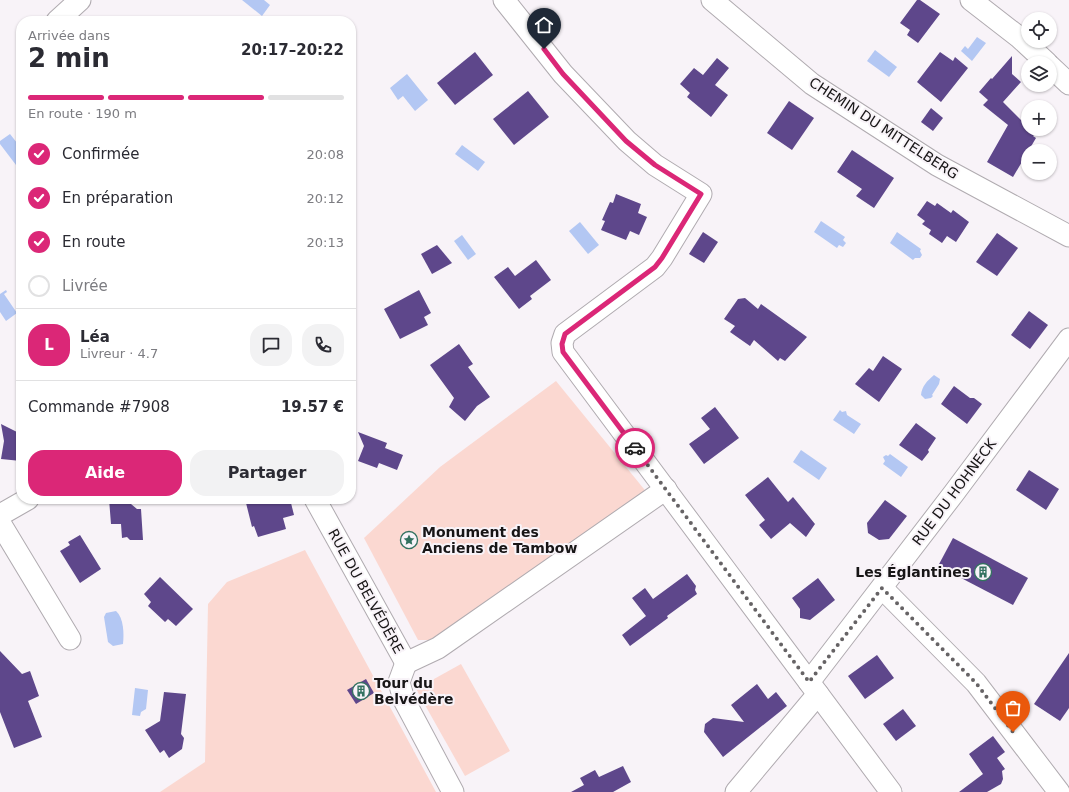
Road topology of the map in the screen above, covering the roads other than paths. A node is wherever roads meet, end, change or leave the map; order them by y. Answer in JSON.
{"nodes":[{"id":1,"x":80,"y":0,"type":"edge"},
{"id":2,"x":504,"y":0,"type":"edge"},
{"id":3,"x":712,"y":0,"type":"edge"},
{"id":4,"x":971,"y":0,"type":"edge"},
{"id":5,"x":62,"y":16,"type":"edge"},
{"id":6,"x":1039,"y":56,"type":"edge"},
{"id":7,"x":1057,"y":73,"type":"edge"},
{"id":8,"x":1069,"y":84,"type":"edge"},
{"id":9,"x":1069,"y":236,"type":"edge"},
{"id":10,"x":1069,"y":340,"type":"edge"},
{"id":11,"x":666,"y":489,"type":"junction"},
{"id":12,"x":19,"y":504,"type":"edge"},
{"id":13,"x":318,"y":504,"type":"edge"},
{"id":14,"x":0,"y":515,"type":"edge"},
{"id":15,"x":0,"y":523,"type":"edge"},
{"id":16,"x":882,"y":588,"type":"junction"},
{"id":17,"x":70,"y":639,"type":"dead end"},
{"id":18,"x":406,"y":663,"type":"junction"},
{"id":19,"x":813,"y":688,"type":"junction"},
{"id":20,"x":453,"y":792,"type":"edge"},
{"id":21,"x":736,"y":792,"type":"edge"},
{"id":22,"x":891,"y":792,"type":"edge"},
{"id":23,"x":1059,"y":792,"type":"edge"}],
"edges":[{"from":1,"to":5,"type":"street"},
{"from":2,"to":11,"type":"street"},
{"from":3,"to":9,"type":"street","name":"CHEMIN DU MITTELBERG"},
{"from":4,"to":6,"type":"street"},
{"from":7,"to":8,"type":"street"},
{"from":10,"to":16,"type":"street","name":"RUE DU HOHNECK"},
{"from":11,"to":18,"type":"street"},
{"from":11,"to":19,"type":"street"},
{"from":12,"to":14,"type":"street"},
{"from":13,"to":18,"type":"street","name":"RUE DU BELVÉDÈRE"},
{"from":15,"to":17,"type":"street"},
{"from":16,"to":19,"type":"street","name":"RUE DU HOHNECK"},
{"from":16,"to":23,"type":"street"},
{"from":18,"to":20,"type":"street","name":"RUE DU BELVÉDÈRE"},
{"from":19,"to":21,"type":"street"},
{"from":19,"to":22,"type":"street"}]}
